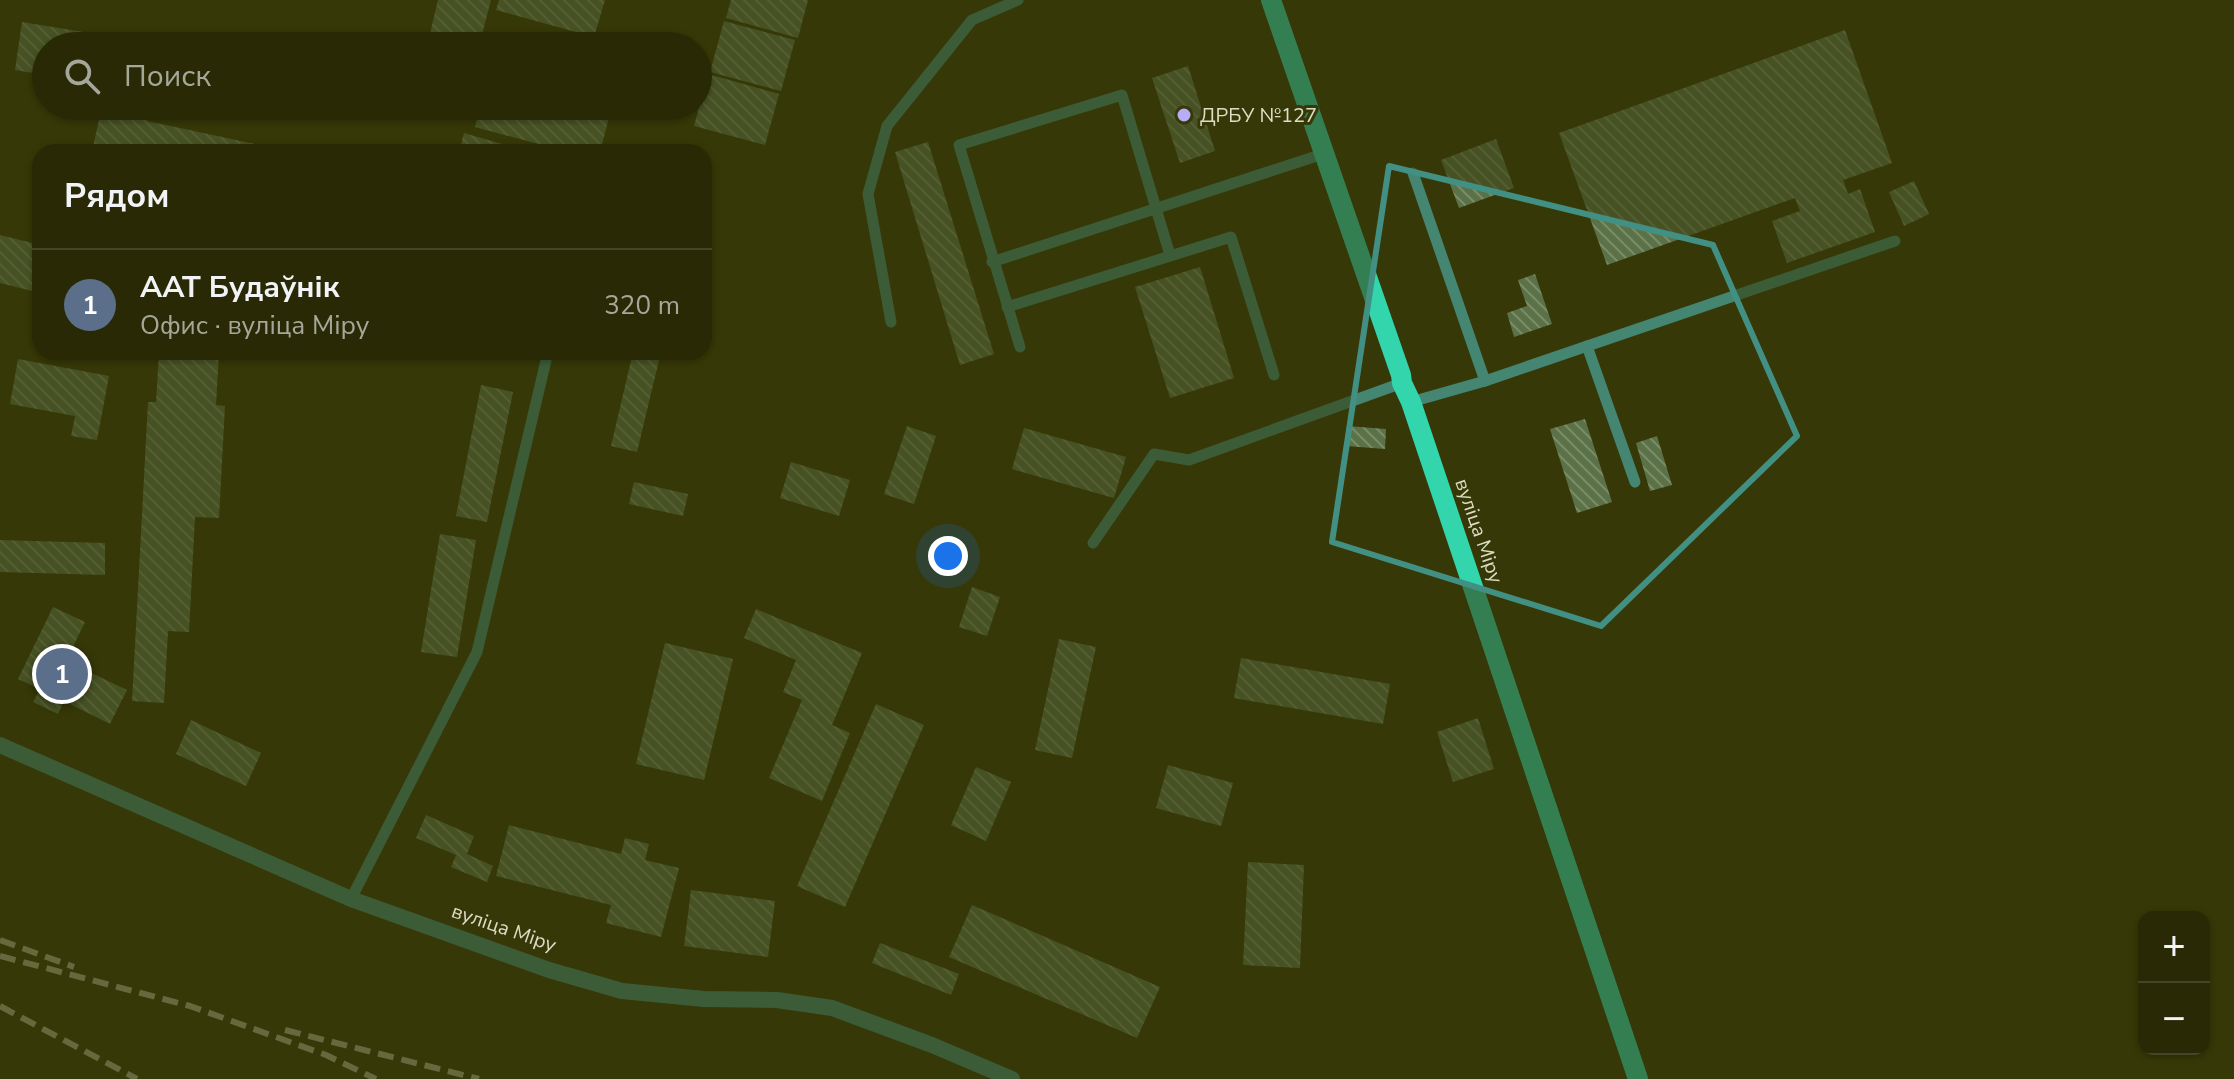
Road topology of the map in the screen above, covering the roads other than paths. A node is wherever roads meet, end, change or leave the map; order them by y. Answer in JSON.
{"nodes":[{"id":1,"x":1018,"y":0,"type":"edge"},
{"id":2,"x":1271,"y":0,"type":"edge"},
{"id":3,"x":1323,"y":154,"type":"junction"},
{"id":4,"x":1413,"y":173,"type":"dead end"},
{"id":5,"x":1155,"y":210,"type":"junction"},
{"id":6,"x":1895,"y":241,"type":"dead end"},
{"id":7,"x":1170,"y":255,"type":"junction"},
{"id":8,"x":992,"y":262,"type":"junction"},
{"id":9,"x":1007,"y":307,"type":"junction"},
{"id":10,"x":891,"y":322,"type":"dead end"},
{"id":11,"x":1587,"y":346,"type":"junction"},
{"id":12,"x":1020,"y":347,"type":"dead end"},
{"id":13,"x":546,"y":360,"type":"edge"},
{"id":14,"x":1274,"y":375,"type":"dead end"},
{"id":15,"x":1485,"y":381,"type":"junction"},
{"id":16,"x":1402,"y":383,"type":"junction"},
{"id":17,"x":1411,"y":402,"type":"junction"},
{"id":18,"x":1635,"y":482,"type":"dead end"},
{"id":19,"x":1093,"y":543,"type":"dead end"},
{"id":20,"x":0,"y":745,"type":"edge"},
{"id":21,"x":351,"y":899,"type":"junction"},
{"id":22,"x":1012,"y":1079,"type":"edge"},
{"id":23,"x":1638,"y":1079,"type":"edge"}],
"edges":[{"from":1,"to":10,"type":"lane"},
{"from":2,"to":3,"type":"main road","name":"вуліца Міру"},
{"from":3,"to":5,"type":"lane"},
{"from":3,"to":16,"type":"main road","name":"вуліца Міру"},
{"from":4,"to":15,"type":"lane"},
{"from":5,"to":7,"type":"lane"},
{"from":5,"to":8,"type":"lane"},
{"from":5,"to":8,"type":"lane"},
{"from":6,"to":11,"type":"lane"},
{"from":7,"to":9,"type":"lane"},
{"from":7,"to":14,"type":"lane"},
{"from":8,"to":9,"type":"lane"},
{"from":9,"to":12,"type":"lane"},
{"from":11,"to":15,"type":"lane"},
{"from":11,"to":18,"type":"lane"},
{"from":13,"to":21,"type":"lane"},
{"from":15,"to":17,"type":"lane"},
{"from":16,"to":17,"type":"main road","name":"вуліца Міру"},
{"from":16,"to":19,"type":"lane"},
{"from":17,"to":23,"type":"main road","name":"вуліца Міру"},
{"from":20,"to":21,"type":"street","name":"вуліца Міру"},
{"from":21,"to":22,"type":"street","name":"вуліца Міру"}]}
